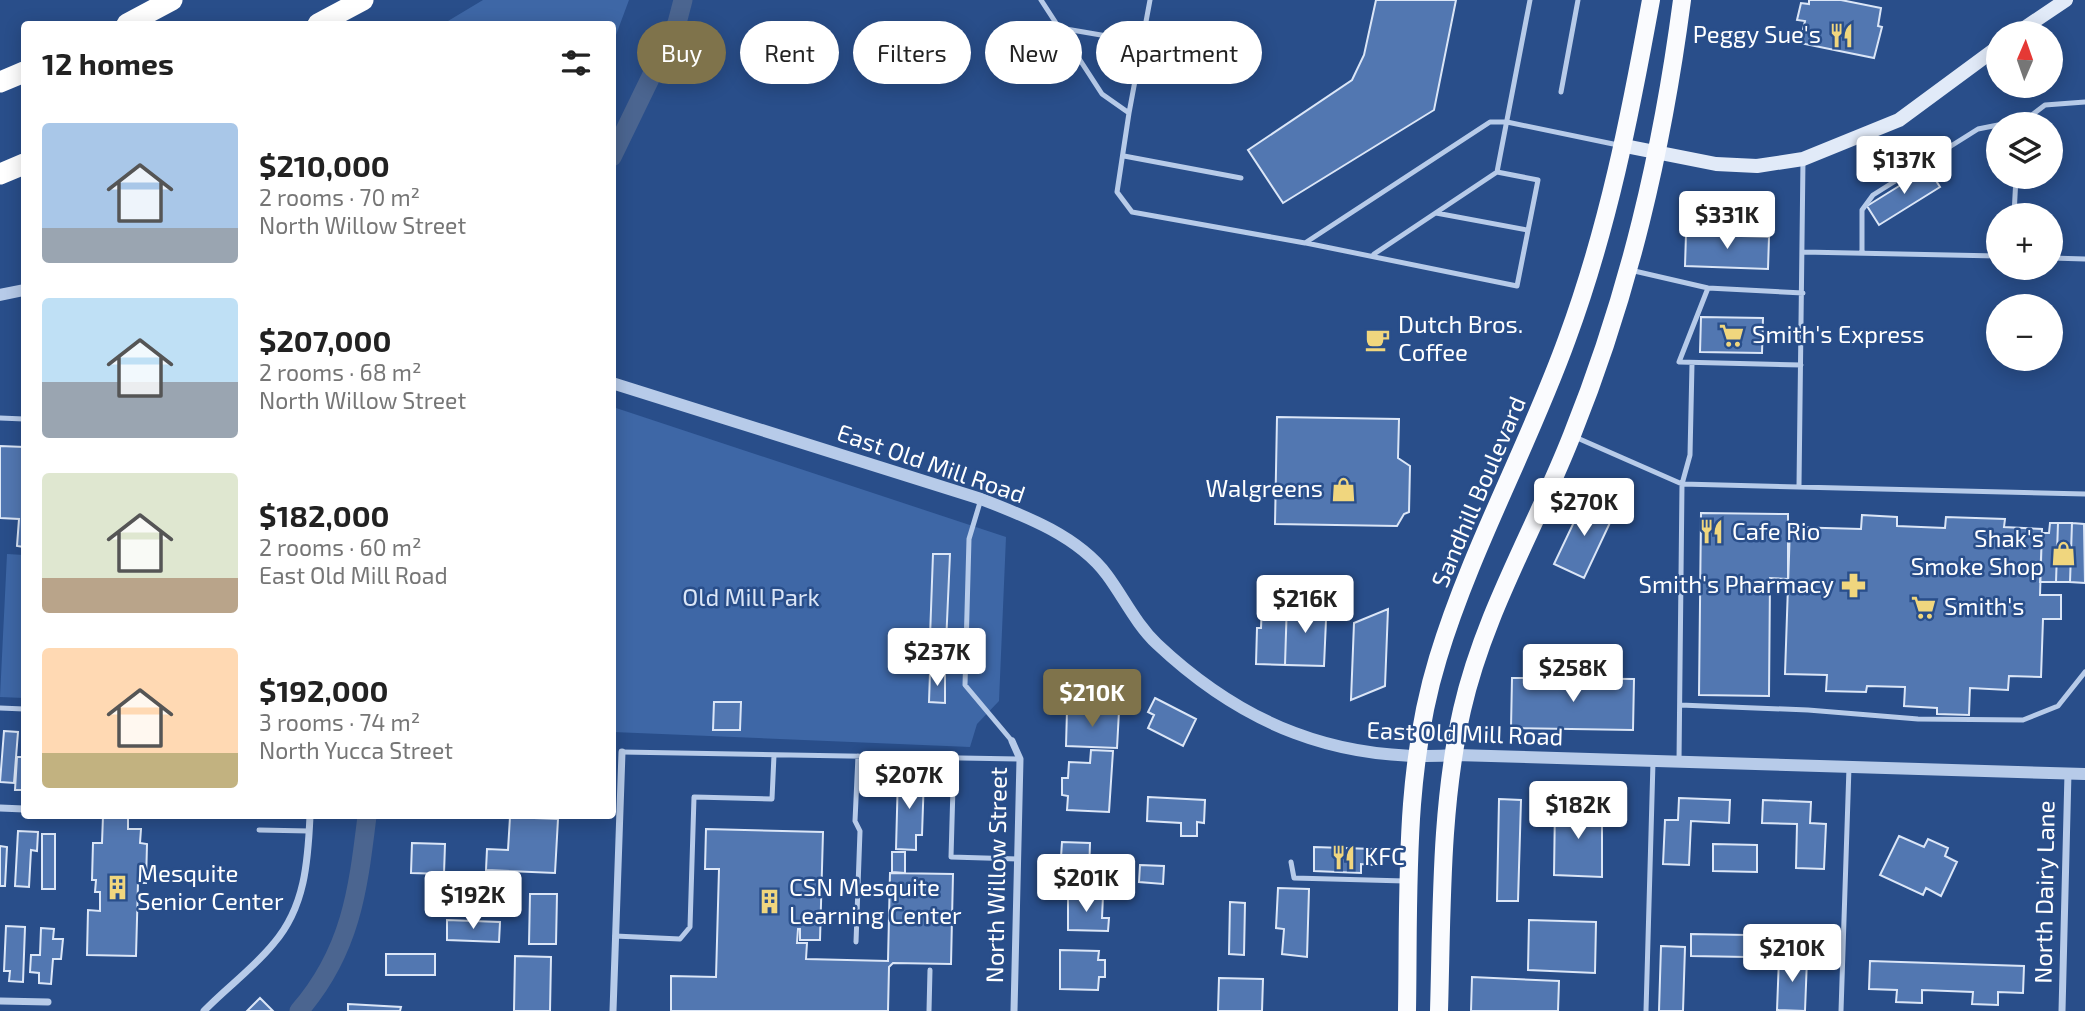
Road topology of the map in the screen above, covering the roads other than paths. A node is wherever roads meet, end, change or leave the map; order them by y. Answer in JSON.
{"nodes":[{"id":1,"x":164,"y":0,"type":"edge"},
{"id":2,"x":172,"y":0,"type":"edge"},
{"id":3,"x":363,"y":0,"type":"edge"},
{"id":4,"x":1041,"y":0,"type":"edge"},
{"id":5,"x":1150,"y":0,"type":"edge"},
{"id":6,"x":1530,"y":0,"type":"edge"},
{"id":7,"x":1578,"y":0,"type":"edge"},
{"id":8,"x":1651,"y":0,"type":"edge"},
{"id":9,"x":1682,"y":0,"type":"edge"},
{"id":10,"x":2066,"y":0,"type":"edge"},
{"id":11,"x":131,"y":21,"type":"edge"},
{"id":12,"x":132,"y":21,"type":"edge"},
{"id":13,"x":324,"y":21,"type":"edge"},
{"id":14,"x":1055,"y":21,"type":"edge"},
{"id":15,"x":1146,"y":21,"type":"edge"},
{"id":16,"x":2035,"y":21,"type":"edge"},
{"id":17,"x":1986,"y":56,"type":"edge"},
{"id":18,"x":1082,"y":63,"type":"edge"},
{"id":19,"x":21,"y":73,"type":"edge"},
{"id":20,"x":0,"y":82,"type":"edge"},
{"id":21,"x":1134,"y":84,"type":"edge"},
{"id":22,"x":1561,"y":92,"type":"dead end"},
{"id":23,"x":2085,"y":102,"type":"edge"},
{"id":24,"x":2037,"y":112,"type":"edge"},
{"id":25,"x":1129,"y":113,"type":"junction"},
{"id":26,"x":1507,"y":121,"type":"junction"},
{"id":27,"x":1986,"y":127,"type":"edge"},
{"id":28,"x":1625,"y":146,"type":"junction"},
{"id":29,"x":1657,"y":153,"type":"junction"},
{"id":30,"x":1124,"y":156,"type":"junction"},
{"id":31,"x":1803,"y":159,"type":"junction"},
{"id":32,"x":21,"y":165,"type":"edge"},
{"id":33,"x":1497,"y":172,"type":"junction"},
{"id":34,"x":0,"y":174,"type":"edge"},
{"id":35,"x":1241,"y":178,"type":"dead end"},
{"id":36,"x":1436,"y":213,"type":"junction"},
{"id":37,"x":1527,"y":230,"type":"junction"},
{"id":38,"x":1305,"y":243,"type":"junction"},
{"id":39,"x":1803,"y":252,"type":"junction"},
{"id":40,"x":1862,"y":253,"type":"junction"},
{"id":41,"x":1373,"y":254,"type":"junction"},
{"id":42,"x":1986,"y":256,"type":"edge"},
{"id":43,"x":2063,"y":258,"type":"edge"},
{"id":44,"x":2085,"y":258,"type":"edge"},
{"id":45,"x":1630,"y":270,"type":"junction"},
{"id":46,"x":1707,"y":288,"type":"junction"},
{"id":47,"x":21,"y":291,"type":"edge"},
{"id":48,"x":1803,"y":293,"type":"junction"},
{"id":49,"x":0,"y":295,"type":"edge"},
{"id":50,"x":1692,"y":364,"type":"junction"},
{"id":51,"x":1801,"y":365,"type":"junction"},
{"id":52,"x":616,"y":384,"type":"edge"},
{"id":53,"x":0,"y":418,"type":"edge"},
{"id":54,"x":21,"y":419,"type":"edge"},
{"id":55,"x":1572,"y":436,"type":"junction"},
{"id":56,"x":1682,"y":484,"type":"junction"},
{"id":57,"x":1799,"y":486,"type":"junction"},
{"id":58,"x":2085,"y":494,"type":"edge"},
{"id":59,"x":981,"y":499,"type":"junction"},
{"id":60,"x":2085,"y":672,"type":"edge"},
{"id":61,"x":1680,"y":705,"type":"junction"},
{"id":62,"x":0,"y":708,"type":"edge"},
{"id":63,"x":21,"y":709,"type":"edge"},
{"id":64,"x":1012,"y":741,"type":"joint"},
{"id":65,"x":622,"y":752,"type":"joint"},
{"id":66,"x":774,"y":755,"type":"junction"},
{"id":67,"x":1456,"y":755,"type":"junction"},
{"id":68,"x":858,"y":756,"type":"junction"},
{"id":69,"x":1416,"y":758,"type":"junction"},
{"id":70,"x":1020,"y":759,"type":"junction"},
{"id":71,"x":1653,"y":761,"type":"junction"},
{"id":72,"x":1679,"y":762,"type":"junction"},
{"id":73,"x":1849,"y":767,"type":"junction"},
{"id":74,"x":2068,"y":773,"type":"junction"},
{"id":75,"x":2085,"y":774,"type":"edge"},
{"id":76,"x":953,"y":788,"type":"dead end"},
{"id":77,"x":0,"y":808,"type":"edge"},
{"id":78,"x":21,"y":809,"type":"edge"},
{"id":79,"x":310,"y":819,"type":"edge"},
{"id":80,"x":259,"y":830,"type":"dead end"},
{"id":81,"x":309,"y":831,"type":"junction"},
{"id":82,"x":1018,"y":859,"type":"junction"},
{"id":83,"x":1291,"y":862,"type":"dead end"},
{"id":84,"x":1409,"y":881,"type":"junction"},
{"id":85,"x":615,"y":936,"type":"junction"},
{"id":86,"x":856,"y":942,"type":"dead end"},
{"id":87,"x":930,"y":970,"type":"dead end"},
{"id":88,"x":0,"y":1001,"type":"edge"},
{"id":89,"x":48,"y":1002,"type":"dead end"},
{"id":90,"x":204,"y":1011,"type":"edge"},
{"id":91,"x":613,"y":1011,"type":"edge"},
{"id":92,"x":929,"y":1011,"type":"edge"},
{"id":93,"x":1014,"y":1011,"type":"edge"},
{"id":94,"x":1407,"y":1011,"type":"edge"},
{"id":95,"x":1439,"y":1011,"type":"edge"},
{"id":96,"x":1646,"y":1011,"type":"edge"},
{"id":97,"x":1841,"y":1011,"type":"edge"},
{"id":98,"x":2062,"y":1011,"type":"edge"}],
"edges":[{"from":1,"to":11,"type":"highway"},
{"from":2,"to":12,"type":"highway"},
{"from":3,"to":13,"type":"highway"},
{"from":4,"to":14,"type":"lane"},
{"from":5,"to":15,"type":"lane"},
{"from":6,"to":26,"type":"lane"},
{"from":7,"to":22,"type":"lane"},
{"from":8,"to":28,"type":"main road","name":"Sandhill Boulevard"},
{"from":9,"to":29,"type":"main road"},
{"from":10,"to":16,"type":"main road"},
{"from":17,"to":31,"type":"main road"},
{"from":18,"to":25,"type":"lane"},
{"from":19,"to":20,"type":"highway"},
{"from":21,"to":25,"type":"lane"},
{"from":23,"to":24,"type":"lane"},
{"from":25,"to":30,"type":"lane"},
{"from":26,"to":28,"type":"lane"},
{"from":26,"to":33,"type":"lane"},
{"from":26,"to":38,"type":"lane"},
{"from":27,"to":40,"type":"lane"},
{"from":28,"to":29,"type":"main road"},
{"from":28,"to":69,"type":"main road","name":"Sandhill Boulevard"},
{"from":29,"to":31,"type":"main road"},
{"from":29,"to":45,"type":"main road"},
{"from":30,"to":35,"type":"lane"},
{"from":30,"to":38,"type":"lane"},
{"from":31,"to":39,"type":"lane"},
{"from":32,"to":34,"type":"highway"},
{"from":33,"to":36,"type":"lane"},
{"from":33,"to":37,"type":"lane"},
{"from":36,"to":37,"type":"lane"},
{"from":36,"to":41,"type":"lane"},
{"from":37,"to":41,"type":"lane"},
{"from":38,"to":41,"type":"lane"},
{"from":39,"to":40,"type":"lane"},
{"from":39,"to":48,"type":"lane"},
{"from":40,"to":42,"type":"lane"},
{"from":43,"to":44,"type":"lane"},
{"from":45,"to":46,"type":"lane"},
{"from":45,"to":55,"type":"main road"},
{"from":46,"to":48,"type":"lane"},
{"from":46,"to":50,"type":"lane"},
{"from":47,"to":49,"type":"street"},
{"from":48,"to":51,"type":"lane"},
{"from":50,"to":51,"type":"lane"},
{"from":50,"to":56,"type":"lane"},
{"from":51,"to":57,"type":"lane"},
{"from":52,"to":59,"type":"street","name":"East Old Mill Road"},
{"from":53,"to":54,"type":"lane"},
{"from":55,"to":56,"type":"lane"},
{"from":55,"to":67,"type":"main road"},
{"from":56,"to":57,"type":"lane"},
{"from":56,"to":61,"type":"lane"},
{"from":57,"to":58,"type":"lane"},
{"from":59,"to":64,"type":"lane"},
{"from":59,"to":69,"type":"street","name":"East Old Mill Road"},
{"from":60,"to":61,"type":"lane"},
{"from":61,"to":72,"type":"lane"},
{"from":62,"to":63,"type":"lane"},
{"from":64,"to":70,"type":"street","name":"North Willow Street"},
{"from":65,"to":66,"type":"lane"},
{"from":65,"to":85,"type":"street"},
{"from":66,"to":68,"type":"lane"},
{"from":66,"to":85,"type":"lane"},
{"from":67,"to":69,"type":"street","name":"East Old Mill Road"},
{"from":67,"to":71,"type":"street","name":"East Old Mill Road"},
{"from":67,"to":95,"type":"main road"},
{"from":68,"to":70,"type":"lane"},
{"from":68,"to":86,"type":"lane"},
{"from":69,"to":84,"type":"main road","name":"Sandhill Boulevard"},
{"from":70,"to":82,"type":"street","name":"North Willow Street"},
{"from":71,"to":72,"type":"street","name":"East Old Mill Road"},
{"from":71,"to":96,"type":"lane"},
{"from":72,"to":73,"type":"street","name":"East Old Mill Road"},
{"from":73,"to":74,"type":"street","name":"East Old Mill Road"},
{"from":73,"to":97,"type":"lane"},
{"from":74,"to":75,"type":"street","name":"East Old Mill Road"},
{"from":74,"to":98,"type":"street","name":"North Dairy Lane"},
{"from":76,"to":82,"type":"lane"},
{"from":77,"to":78,"type":"street"},
{"from":79,"to":81,"type":"street"},
{"from":80,"to":81,"type":"lane"},
{"from":81,"to":90,"type":"street"},
{"from":82,"to":93,"type":"street","name":"North Willow Street"},
{"from":83,"to":84,"type":"lane"},
{"from":84,"to":94,"type":"main road","name":"Sandhill Boulevard"},
{"from":85,"to":91,"type":"street"},
{"from":87,"to":92,"type":"lane"},
{"from":88,"to":89,"type":"street"}]}
